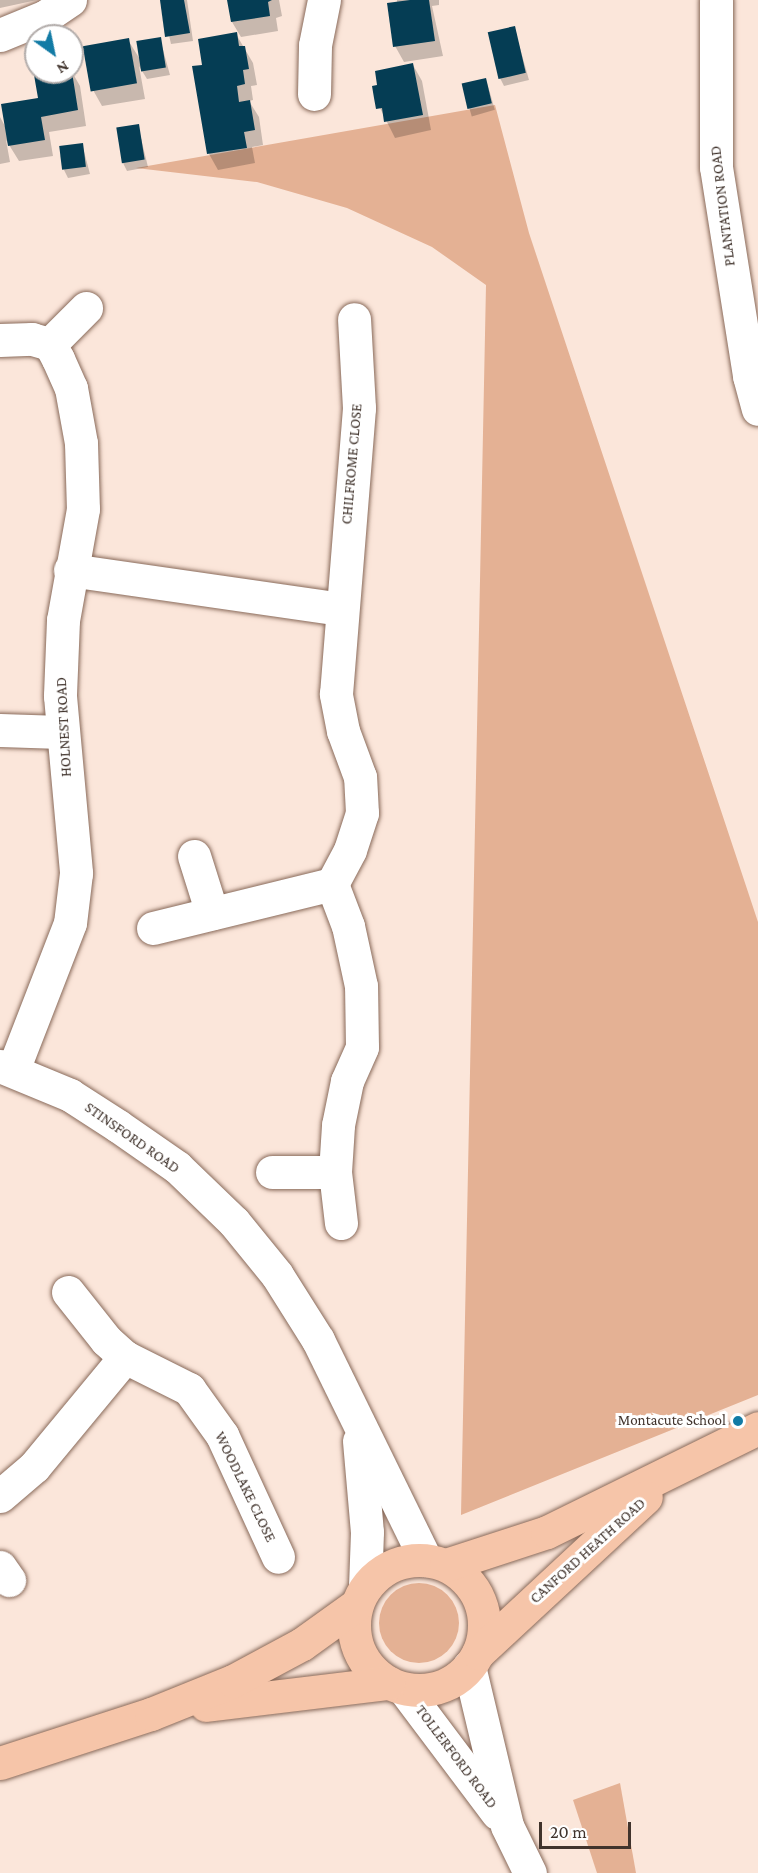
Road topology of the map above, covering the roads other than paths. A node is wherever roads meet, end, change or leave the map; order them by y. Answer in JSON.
{"nodes":[{"id":1,"x":70,"y":0,"type":"edge"},
{"id":2,"x":324,"y":0,"type":"edge"},
{"id":3,"x":716,"y":0,"type":"edge"},
{"id":4,"x":0,"y":35,"type":"edge"},
{"id":5,"x":314,"y":94,"type":"dead end"},
{"id":6,"x":86,"y":308,"type":"dead end"},
{"id":7,"x":354,"y":319,"type":"dead end"},
{"id":8,"x":0,"y":340,"type":"edge"},
{"id":9,"x":50,"y":344,"type":"junction"},
{"id":10,"x":758,"y":409,"type":"edge"},
{"id":11,"x":70,"y":570,"type":"junction"},
{"id":12,"x":342,"y":609,"type":"junction"},
{"id":13,"x":0,"y":730,"type":"edge"},
{"id":14,"x":61,"y":732,"type":"junction"},
{"id":15,"x":194,"y":856,"type":"dead end"},
{"id":16,"x":332,"y":884,"type":"junction"},
{"id":17,"x":212,"y":913,"type":"junction"},
{"id":18,"x":153,"y":928,"type":"dead end"},
{"id":19,"x":7,"y":1068,"type":"edge"},
{"id":20,"x":272,"y":1172,"type":"dead end"},
{"id":21,"x":335,"y":1172,"type":"junction"},
{"id":22,"x":341,"y":1223,"type":"dead end"},
{"id":23,"x":68,"y":1292,"type":"dead end"},
{"id":24,"x":125,"y":1357,"type":"junction"},
{"id":25,"x":355,"y":1422,"type":"junction"},
{"id":26,"x":758,"y":1428,"type":"edge"},
{"id":27,"x":703,"y":1455,"type":"junction"},
{"id":28,"x":0,"y":1496,"type":"edge"},
{"id":29,"x":278,"y":1557,"type":"dead end"},
{"id":30,"x":436,"y":1563,"type":"junction"},
{"id":31,"x":361,"y":1596,"type":"junction"},
{"id":32,"x":473,"y":1660,"type":"junction"},
{"id":33,"x":397,"y":1686,"type":"junction"},
{"id":34,"x":151,"y":1714,"type":"junction"},
{"id":35,"x":0,"y":1763,"type":"edge"},
{"id":36,"x":507,"y":1826,"type":"junction"},
{"id":37,"x":530,"y":1873,"type":"edge"}],
"edges":[{"from":1,"to":4,"type":"street"},
{"from":2,"to":5,"type":"street"},
{"from":3,"to":10,"type":"street","name":"PLANTATION ROAD"},
{"from":6,"to":9,"type":"street"},
{"from":7,"to":12,"type":"street","name":"CHILFROME CLOSE"},
{"from":8,"to":9,"type":"street"},
{"from":9,"to":11,"type":"street","name":"HOLNEST ROAD"},
{"from":11,"to":12,"type":"street"},
{"from":11,"to":14,"type":"street","name":"HOLNEST ROAD"},
{"from":12,"to":16,"type":"street","name":"CHILFROME CLOSE"},
{"from":13,"to":14,"type":"street"},
{"from":14,"to":19,"type":"street","name":"HOLNEST ROAD"},
{"from":15,"to":17,"type":"street"},
{"from":16,"to":17,"type":"street"},
{"from":16,"to":21,"type":"street"},
{"from":17,"to":18,"type":"street"},
{"from":19,"to":25,"type":"street","name":"STINSFORD ROAD"},
{"from":20,"to":21,"type":"street"},
{"from":21,"to":22,"type":"street"},
{"from":23,"to":24,"type":"street","name":"WOODLAKE CLOSE"},
{"from":24,"to":28,"type":"street"},
{"from":24,"to":29,"type":"street","name":"WOODLAKE CLOSE"},
{"from":25,"to":30,"type":"street","name":"STINSFORD ROAD"},
{"from":25,"to":31,"type":"street","name":"STINSFORD ROAD"},
{"from":26,"to":27,"type":"main road","name":"CANFORD HEATH ROAD"},
{"from":27,"to":30,"type":"main road","name":"CANFORD HEATH ROAD"},
{"from":27,"to":32,"type":"main road","name":"CANFORD HEATH ROAD"},
{"from":30,"to":31,"type":"main road"},
{"from":30,"to":32,"type":"main road"},
{"from":31,"to":33,"type":"main road"},
{"from":31,"to":34,"type":"main road"},
{"from":32,"to":33,"type":"main road"},
{"from":32,"to":36,"type":"street","name":"TOLLERFORD ROAD"},
{"from":33,"to":34,"type":"main road"},
{"from":33,"to":36,"type":"street","name":"TOLLERFORD ROAD"},
{"from":34,"to":35,"type":"main road"},
{"from":36,"to":37,"type":"street","name":"TOLLERFORD ROAD"}]}
